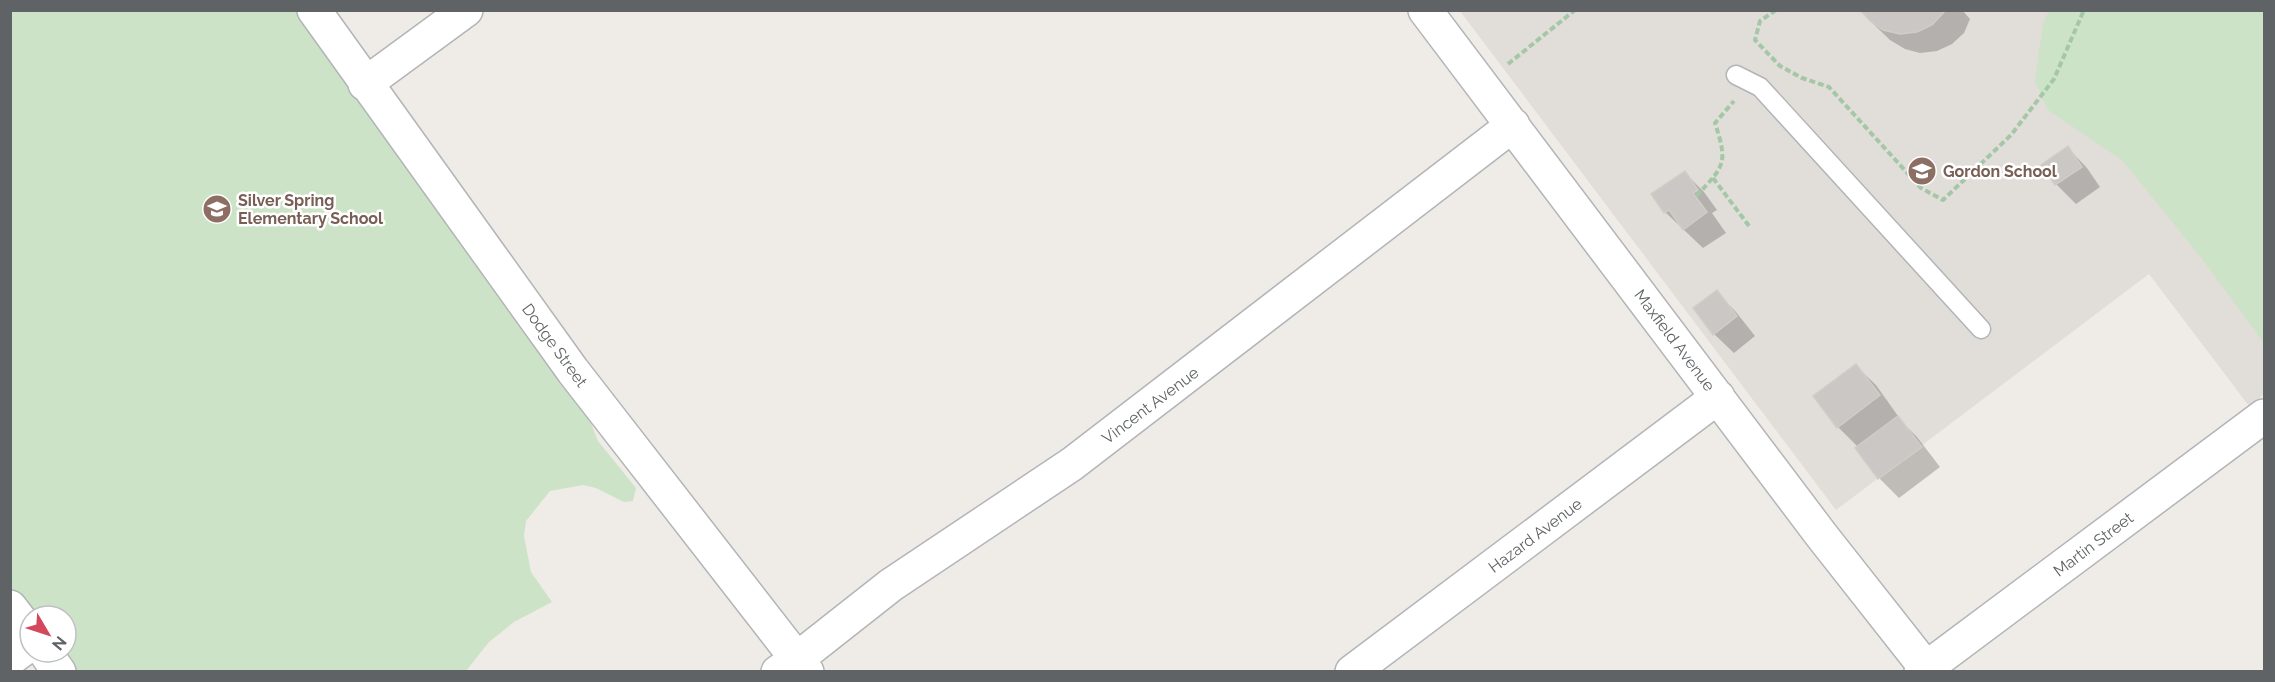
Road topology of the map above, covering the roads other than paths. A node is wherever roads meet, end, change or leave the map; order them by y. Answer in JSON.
{"nodes":[{"id":1,"x":314,"y":10,"type":"edge"},
{"id":2,"x":466,"y":10,"type":"edge"},
{"id":3,"x":1425,"y":10,"type":"edge"},
{"id":4,"x":1743,"y":79,"type":"road end"},
{"id":5,"x":364,"y":84,"type":"junction"},
{"id":6,"x":1514,"y":125,"type":"junction"},
{"id":7,"x":1981,"y":329,"type":"dead end"},
{"id":8,"x":1718,"y":396,"type":"junction"},
{"id":9,"x":2265,"y":416,"type":"edge"},
{"id":10,"x":794,"y":667,"type":"edge"},
{"id":11,"x":1924,"y":670,"type":"edge"},
{"id":12,"x":1352,"y":672,"type":"edge"}],
"edges":[{"from":1,"to":5,"type":"street","name":"Dodge Street"},
{"from":2,"to":5,"type":"street"},
{"from":3,"to":6,"type":"street","name":"Maxfield Avenue"},
{"from":4,"to":7,"type":"lane"},
{"from":5,"to":10,"type":"street","name":"Dodge Street"},
{"from":6,"to":8,"type":"street","name":"Maxfield Avenue"},
{"from":6,"to":10,"type":"street","name":"Vincent Avenue"},
{"from":8,"to":11,"type":"street","name":"Maxfield Avenue"},
{"from":8,"to":12,"type":"street","name":"Hazard Avenue"},
{"from":9,"to":11,"type":"street","name":"Martin Street"}]}
